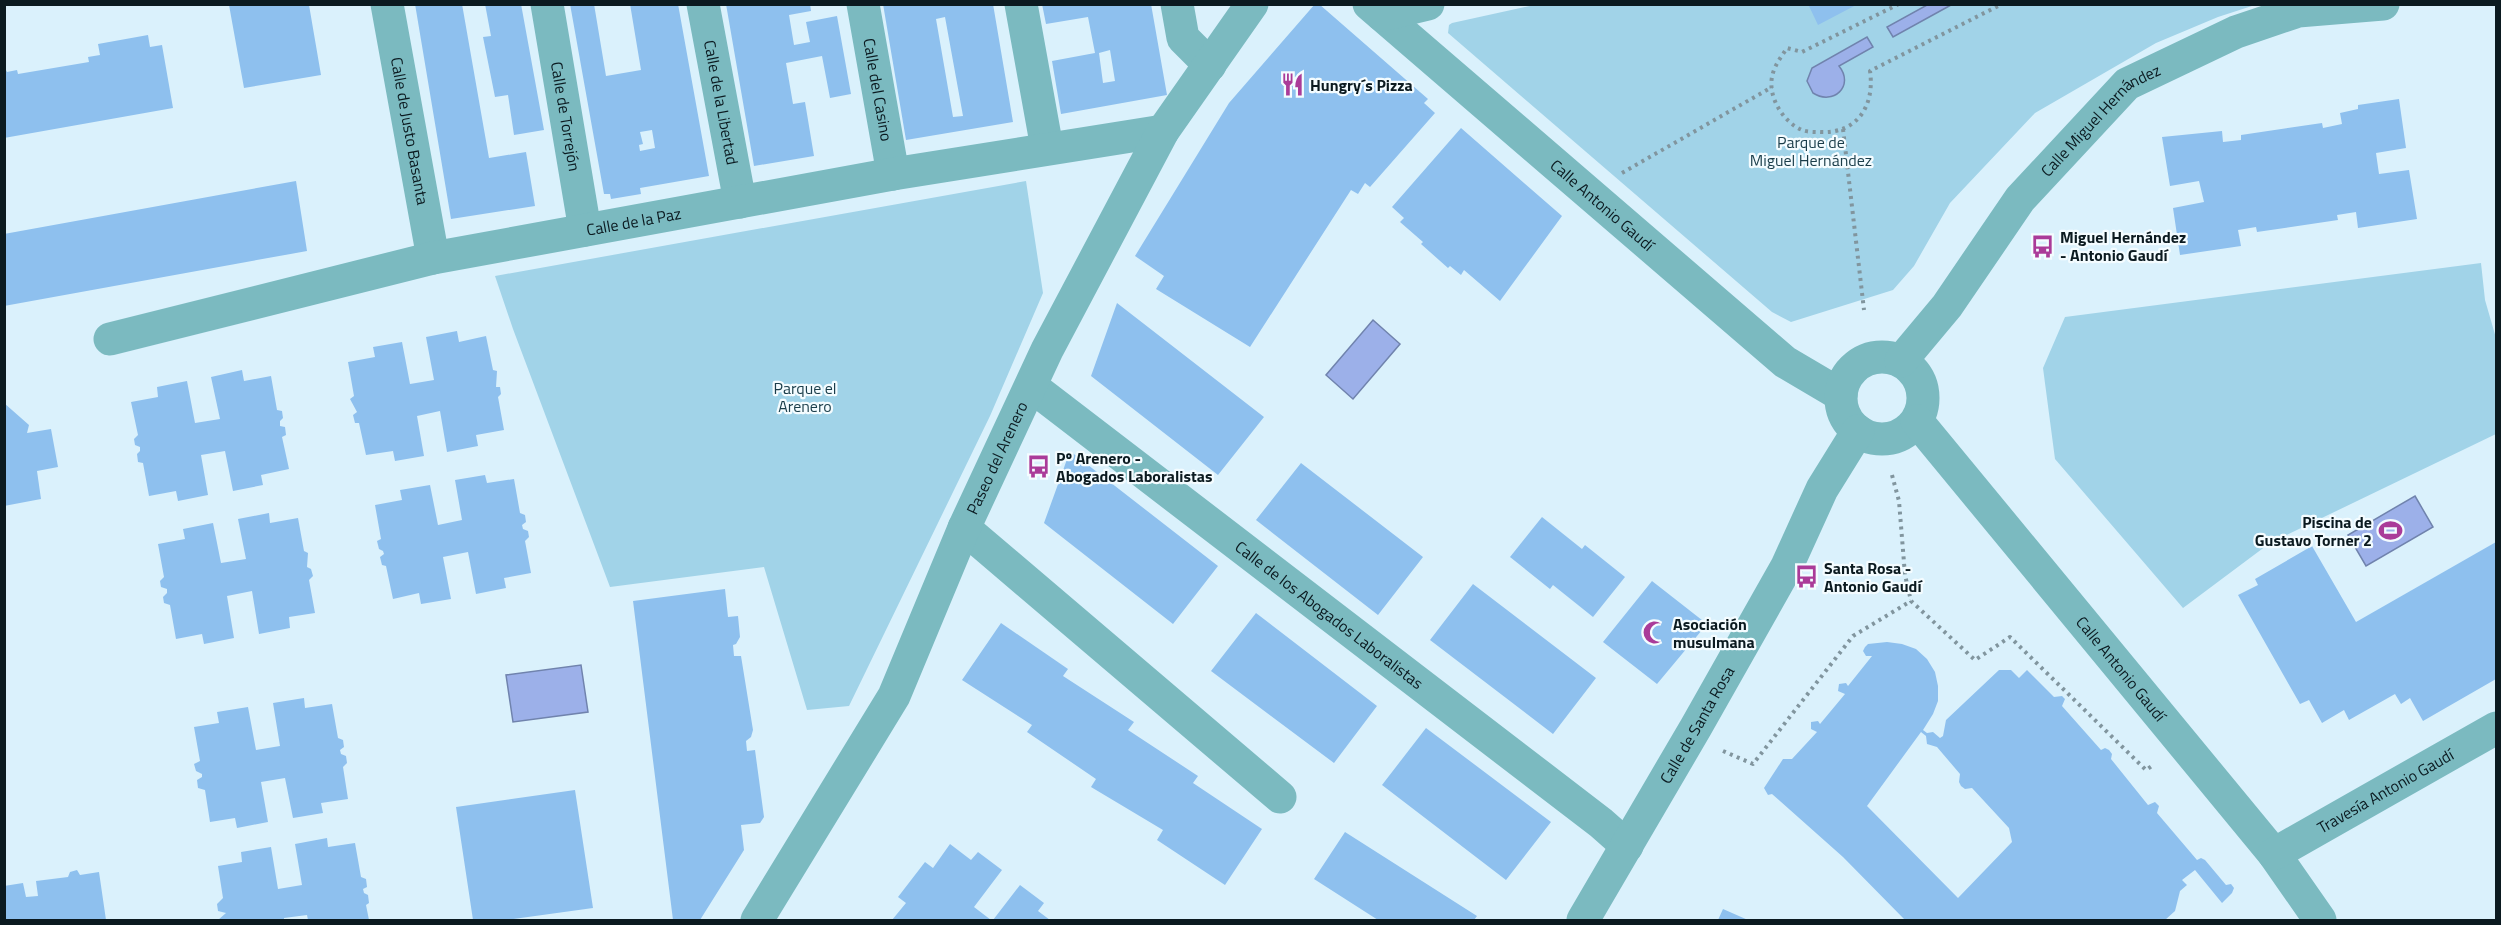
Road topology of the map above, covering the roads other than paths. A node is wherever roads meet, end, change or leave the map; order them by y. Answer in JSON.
{"nodes":[{"id":1,"x":387,"y":4,"type":"edge"},
{"id":2,"x":547,"y":4,"type":"edge"},
{"id":3,"x":703,"y":4,"type":"edge"},
{"id":4,"x":862,"y":4,"type":"edge"},
{"id":5,"x":1022,"y":4,"type":"edge"},
{"id":6,"x":1177,"y":4,"type":"edge"},
{"id":7,"x":1252,"y":4,"type":"edge"},
{"id":8,"x":1428,"y":4,"type":"edge"},
{"id":9,"x":2383,"y":4,"type":"edge"},
{"id":10,"x":1375,"y":10,"type":"edge"},
{"id":11,"x":1210,"y":65,"type":"junction"},
{"id":12,"x":1163,"y":131,"type":"junction"},
{"id":13,"x":1047,"y":148,"type":"junction"},
{"id":14,"x":893,"y":174,"type":"junction"},
{"id":15,"x":740,"y":202,"type":"junction"},
{"id":16,"x":585,"y":230,"type":"junction"},
{"id":17,"x":434,"y":258,"type":"junction"},
{"id":18,"x":110,"y":339,"type":"dead end"},
{"id":19,"x":1901,"y":361,"type":"junction"},
{"id":20,"x":1031,"y":386,"type":"junction"},
{"id":21,"x":1841,"y":394,"type":"junction"},
{"id":22,"x":1917,"y":421,"type":"junction"},
{"id":23,"x":1858,"y":431,"type":"junction"},
{"id":24,"x":964,"y":528,"type":"junction"},
{"id":25,"x":2496,"y":728,"type":"edge"},
{"id":26,"x":1280,"y":797,"type":"dead end"},
{"id":27,"x":1627,"y":846,"type":"junction"},
{"id":28,"x":2274,"y":854,"type":"junction"},
{"id":29,"x":757,"y":921,"type":"edge"},
{"id":30,"x":1583,"y":921,"type":"edge"},
{"id":31,"x":2320,"y":921,"type":"edge"}],
"edges":[{"from":1,"to":17,"type":"street","name":"Calle de Justo Basanta"},
{"from":2,"to":16,"type":"street","name":"Calle de Torrejón"},
{"from":3,"to":15,"type":"street","name":"Calle de la Libertad"},
{"from":4,"to":14,"type":"street","name":"Calle del Casino"},
{"from":5,"to":13,"type":"street"},
{"from":6,"to":11,"type":"street"},
{"from":7,"to":11,"type":"street","name":"Paseo del Arenero"},
{"from":8,"to":10,"type":"street"},
{"from":9,"to":19,"type":"street","name":"Calle Miguel Hernández"},
{"from":10,"to":21,"type":"street","name":"Calle Antonio Gaudí"},
{"from":11,"to":12,"type":"street","name":"Paseo del Arenero"},
{"from":12,"to":13,"type":"street","name":"Calle de la Paz"},
{"from":12,"to":20,"type":"street","name":"Paseo del Arenero"},
{"from":13,"to":14,"type":"street","name":"Calle de la Paz"},
{"from":14,"to":15,"type":"street","name":"Calle de la Paz"},
{"from":15,"to":16,"type":"street","name":"Calle de la Paz"},
{"from":16,"to":17,"type":"street","name":"Calle de la Paz"},
{"from":17,"to":18,"type":"street","name":"Calle de la Paz"},
{"from":19,"to":21,"type":"street"},
{"from":19,"to":22,"type":"street"},
{"from":20,"to":24,"type":"street","name":"Paseo del Arenero"},
{"from":20,"to":27,"type":"street","name":"Calle de los Abogados Laboralistas"},
{"from":21,"to":23,"type":"street"},
{"from":22,"to":23,"type":"street"},
{"from":22,"to":28,"type":"street","name":"Calle Antonio Gaudí"},
{"from":23,"to":27,"type":"street","name":"Calle de Santa Rosa"},
{"from":24,"to":26,"type":"street"},
{"from":24,"to":29,"type":"street","name":"Paseo del Arenero"},
{"from":25,"to":28,"type":"street","name":"Travesía Antonio Gaudí"},
{"from":27,"to":30,"type":"street","name":"Calle de Santa Rosa"},
{"from":28,"to":31,"type":"street","name":"Calle Antonio Gaudí"}]}
